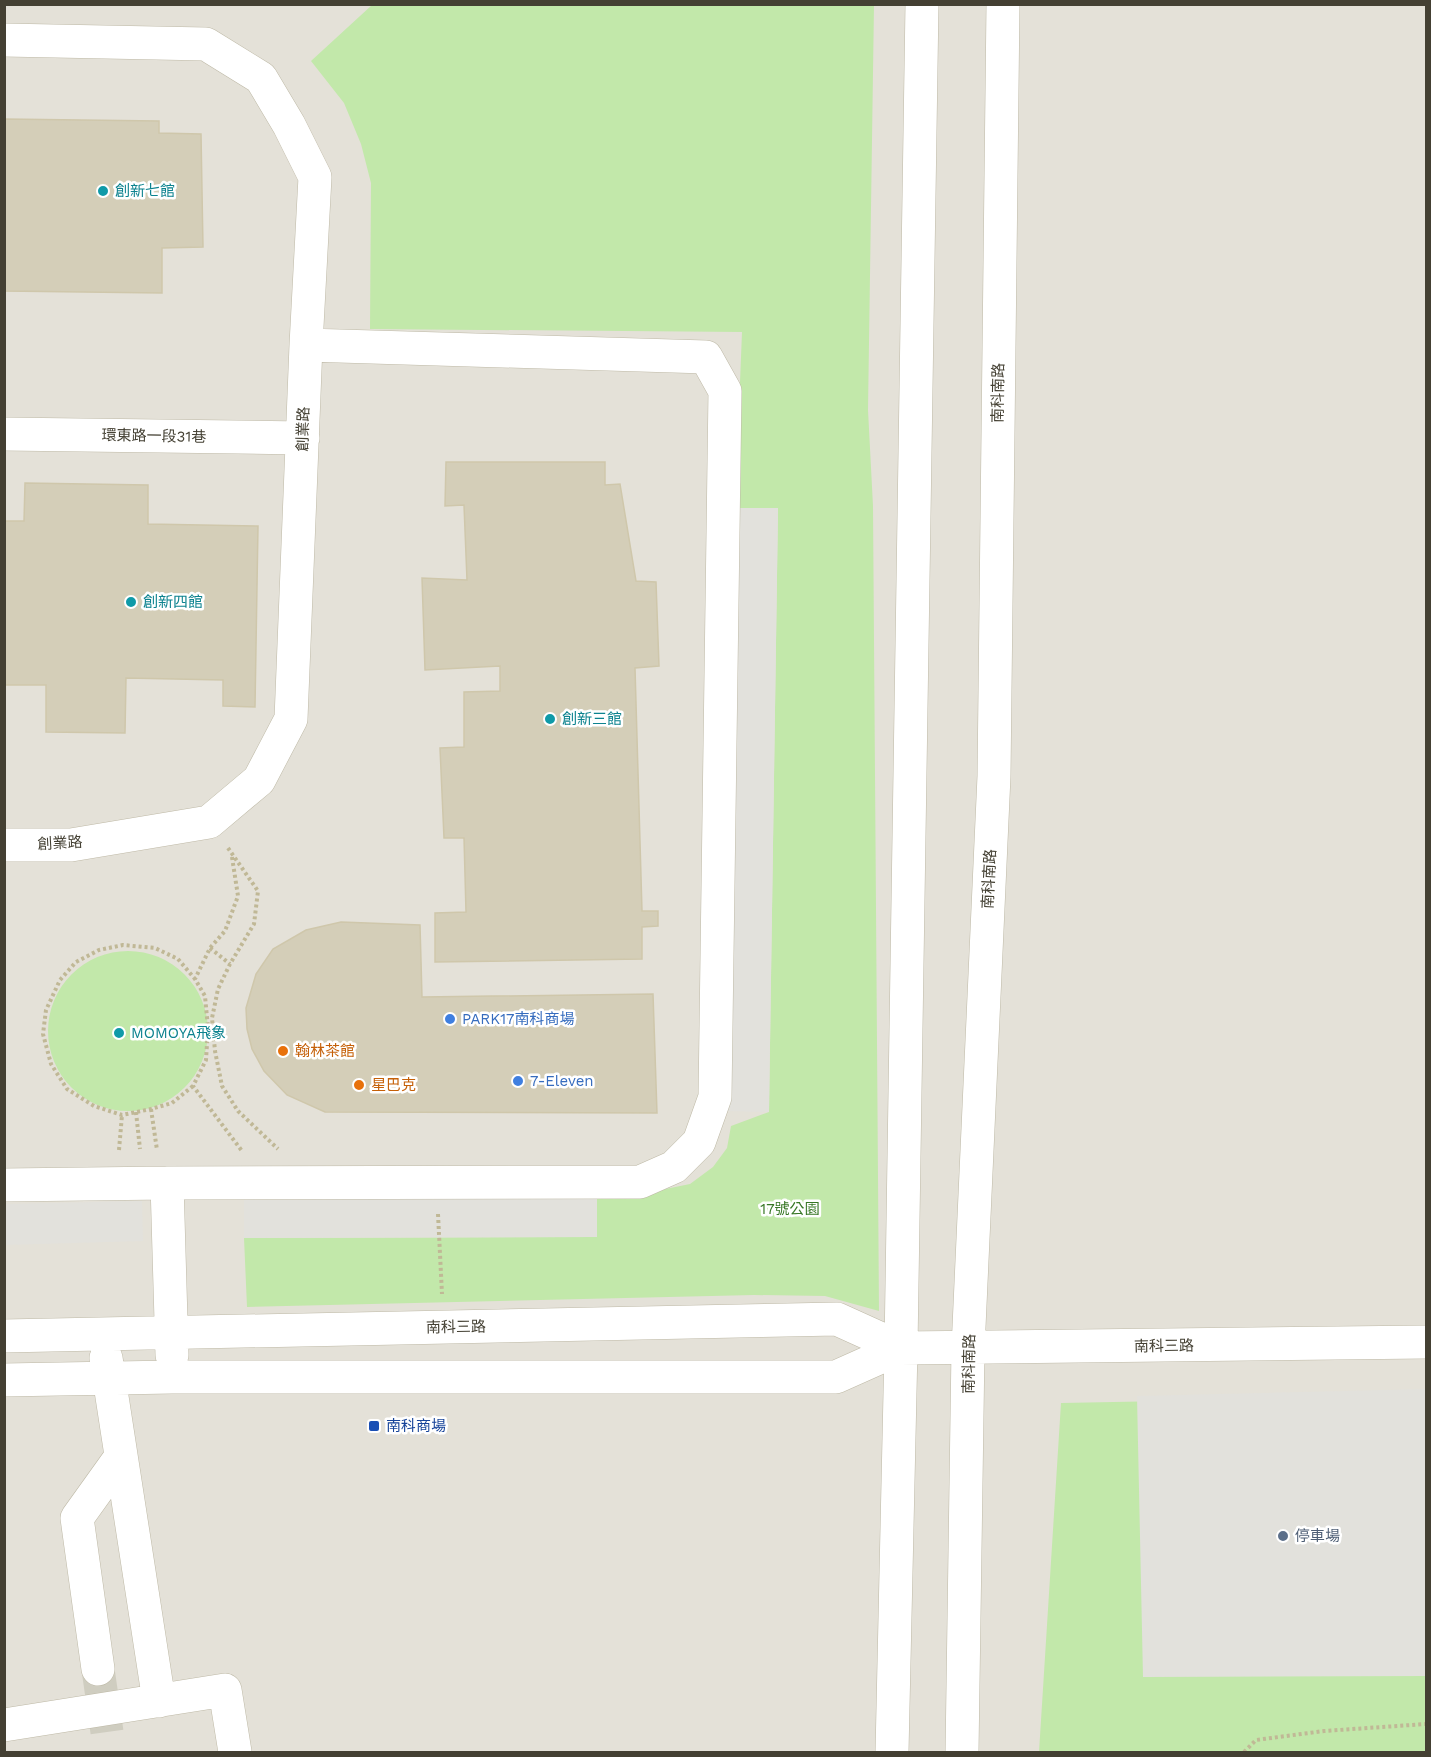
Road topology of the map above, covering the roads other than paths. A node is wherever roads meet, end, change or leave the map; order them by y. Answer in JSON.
{"nodes":[{"id":1,"x":922,"y":4,"type":"edge"},
{"id":2,"x":1003,"y":4,"type":"edge"},
{"id":3,"x":4,"y":40,"type":"edge"},
{"id":4,"x":306,"y":345,"type":"junction"},
{"id":5,"x":4,"y":434,"type":"edge"},
{"id":6,"x":303,"y":438,"type":"junction"},
{"id":7,"x":4,"y":845,"type":"edge"},
{"id":8,"x":165,"y":1183,"type":"junction"},
{"id":9,"x":4,"y":1185,"type":"edge"},
{"id":10,"x":172,"y":1333,"type":"junction"},
{"id":11,"x":102,"y":1334,"type":"junction"},
{"id":12,"x":4,"y":1336,"type":"edge"},
{"id":13,"x":1426,"y":1342,"type":"edge"},
{"id":14,"x":901,"y":1348,"type":"junction"},
{"id":15,"x":968,"y":1349,"type":"junction"},
{"id":16,"x":172,"y":1377,"type":"junction"},
{"id":17,"x":108,"y":1378,"type":"junction"},
{"id":18,"x":4,"y":1380,"type":"edge"},
{"id":19,"x":120,"y":1458,"type":"junction"},
{"id":20,"x":98,"y":1670,"type":"tunnel mouth"},
{"id":21,"x":159,"y":1701,"type":"junction"},
{"id":22,"x":4,"y":1725,"type":"edge"},
{"id":23,"x":235,"y":1752,"type":"edge"},
{"id":24,"x":892,"y":1752,"type":"edge"},
{"id":25,"x":962,"y":1752,"type":"edge"}],
"edges":[{"from":1,"to":14,"type":"street"},
{"from":2,"to":15,"type":"street","name":"南科南路"},
{"from":3,"to":4,"type":"street","name":"創業路"},
{"from":4,"to":6,"type":"street","name":"創業路"},
{"from":4,"to":8,"type":"street"},
{"from":5,"to":6,"type":"street","name":"環東路一段31巷"},
{"from":6,"to":7,"type":"street","name":"創業路"},
{"from":8,"to":9,"type":"street"},
{"from":8,"to":10,"type":"street"},
{"from":10,"to":11,"type":"street","name":"南科三路"},
{"from":10,"to":14,"type":"street","name":"南科三路"},
{"from":10,"to":16,"type":"street"},
{"from":11,"to":12,"type":"street","name":"南科三路"},
{"from":11,"to":17,"type":"street"},
{"from":13,"to":15,"type":"street","name":"南科三路"},
{"from":14,"to":15,"type":"street","name":"南科三路"},
{"from":14,"to":16,"type":"street","name":"南科三路"},
{"from":14,"to":24,"type":"street"},
{"from":15,"to":25,"type":"street","name":"南科南路"},
{"from":16,"to":17,"type":"street","name":"南科三路"},
{"from":17,"to":18,"type":"street","name":"南科三路"},
{"from":17,"to":19,"type":"street"},
{"from":19,"to":20,"type":"street"},
{"from":19,"to":21,"type":"street"},
{"from":21,"to":22,"type":"street"},
{"from":21,"to":23,"type":"street"}]}
